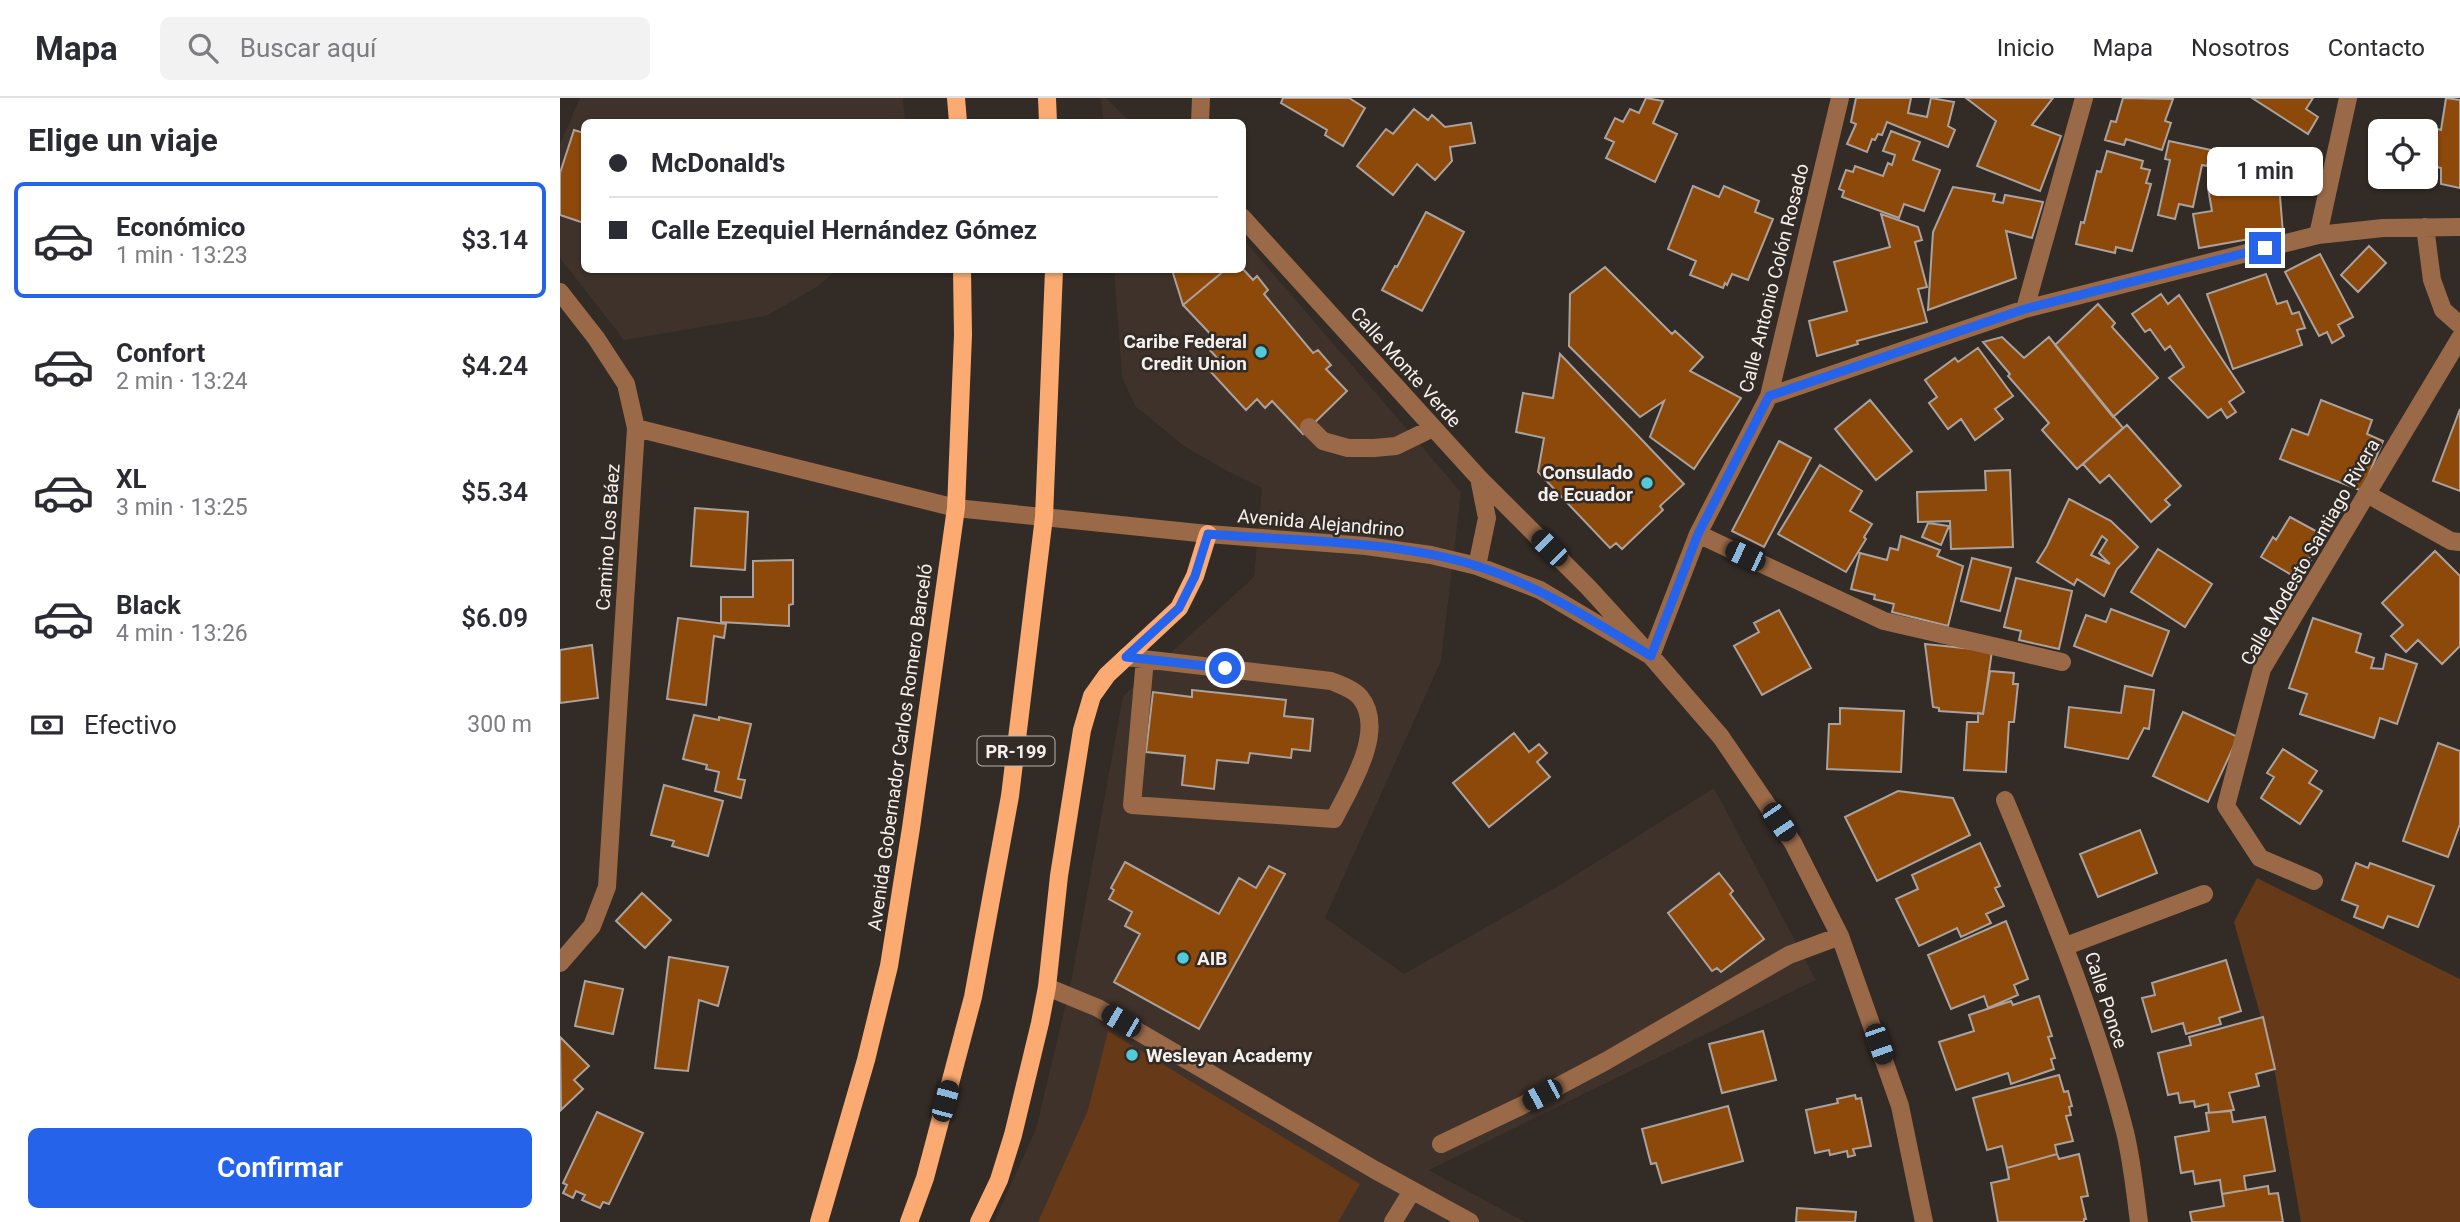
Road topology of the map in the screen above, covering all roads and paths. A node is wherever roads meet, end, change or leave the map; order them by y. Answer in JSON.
{"nodes":[{"id":1,"x":956,"y":98,"type":"edge"},
{"id":2,"x":1047,"y":98,"type":"edge"},
{"id":3,"x":1201,"y":98,"type":"edge"},
{"id":4,"x":1840,"y":98,"type":"edge"},
{"id":5,"x":2084,"y":98,"type":"edge"},
{"id":6,"x":2348,"y":98,"type":"edge"},
{"id":7,"x":958,"y":119,"type":"edge"},
{"id":8,"x":1048,"y":119,"type":"edge"},
{"id":9,"x":1200,"y":119,"type":"edge"},
{"id":10,"x":1246,"y":221,"type":"edge"},
{"id":11,"x":2425,"y":227,"type":"junction"},
{"id":12,"x":2460,"y":227,"type":"edge"},
{"id":13,"x":2318,"y":235,"type":"junction"},
{"id":14,"x":962,"y":273,"type":"edge"},
{"id":15,"x":1054,"y":273,"type":"edge"},
{"id":16,"x":560,"y":292,"type":"edge"},
{"id":17,"x":2025,"y":309,"type":"junction"},
{"id":18,"x":2460,"y":326,"type":"edge"},
{"id":19,"x":2460,"y":338,"type":"edge"},
{"id":20,"x":1769,"y":396,"type":"junction"},
{"id":21,"x":1309,"y":427,"type":"dead end"},
{"id":22,"x":636,"y":428,"type":"junction"},
{"id":23,"x":1433,"y":428,"type":"junction"},
{"id":24,"x":1479,"y":478,"type":"junction"},
{"id":25,"x":2367,"y":494,"type":"junction"},
{"id":26,"x":956,"y":508,"type":"junction"},
{"id":27,"x":1044,"y":517,"type":"junction"},
{"id":28,"x":1208,"y":534,"type":"junction"},
{"id":29,"x":1698,"y":534,"type":"junction"},
{"id":30,"x":2460,"y":542,"type":"edge"},
{"id":31,"x":1477,"y":566,"type":"junction"},
{"id":32,"x":1651,"y":656,"type":"junction"},
{"id":33,"x":1126,"y":657,"type":"junction"},
{"id":34,"x":1145,"y":659,"type":"junction"},
{"id":35,"x":2062,"y":662,"type":"dead end"},
{"id":36,"x":2005,"y":800,"type":"dead end"},
{"id":37,"x":2314,"y":881,"type":"dead end"},
{"id":38,"x":2204,"y":894,"type":"dead end"},
{"id":39,"x":1840,"y":936,"type":"junction"},
{"id":40,"x":2066,"y":946,"type":"junction"},
{"id":41,"x":560,"y":963,"type":"edge"},
{"id":42,"x":1047,"y":987,"type":"junction"},
{"id":43,"x":1441,"y":1144,"type":"dead end"},
{"id":44,"x":1412,"y":1191,"type":"junction"},
{"id":45,"x":819,"y":1222,"type":"edge"},
{"id":46,"x":909,"y":1222,"type":"edge"},
{"id":47,"x":979,"y":1222,"type":"edge"},
{"id":48,"x":1394,"y":1222,"type":"edge"},
{"id":49,"x":1470,"y":1222,"type":"edge"},
{"id":50,"x":1924,"y":1222,"type":"edge"},
{"id":51,"x":2139,"y":1222,"type":"edge"}],
"edges":[{"from":1,"to":7,"type":"main road"},
{"from":2,"to":8,"type":"main road"},
{"from":3,"to":9,"type":"street"},
{"from":4,"to":20,"type":"street","name":"Calle Antonio Colón Rosado"},
{"from":5,"to":17,"type":"street"},
{"from":6,"to":13,"type":"street"},
{"from":10,"to":23,"type":"street","name":"Calle Monte Verde"},
{"from":11,"to":12,"type":"street"},
{"from":11,"to":13,"type":"street"},
{"from":11,"to":18,"type":"street"},
{"from":13,"to":17,"type":"street"},
{"from":14,"to":26,"type":"main road","name":"Avenida Gobernador Carlos Romero Barceló"},
{"from":15,"to":27,"type":"main road","number":"PR-199"},
{"from":16,"to":22,"type":"street","name":"Camino Los Báez"},
{"from":17,"to":20,"type":"street"},
{"from":19,"to":25,"type":"street","name":"Calle Modesto Santiago Rivera"},
{"from":20,"to":29,"type":"street","name":"Calle Antonio Colón Rosado"},
{"from":21,"to":23,"type":"street"},
{"from":22,"to":26,"type":"street"},
{"from":22,"to":41,"type":"street","name":"Camino Los Báez"},
{"from":23,"to":24,"type":"street","name":"Calle Monte Verde"},
{"from":24,"to":31,"type":"street"},
{"from":24,"to":32,"type":"street","name":"Calle Monte Verde"},
{"from":25,"to":30,"type":"street"},
{"from":25,"to":37,"type":"street","name":"Calle Modesto Santiago Rivera"},
{"from":26,"to":27,"type":"street","name":"Avenida Alejandrino"},
{"from":26,"to":45,"type":"main road","name":"Avenida Gobernador Carlos Romero Barceló"},
{"from":27,"to":28,"type":"street","name":"Avenida Alejandrino"},
{"from":27,"to":46,"type":"main road","number":"PR-199"},
{"from":28,"to":31,"type":"street","name":"Avenida Alejandrino"},
{"from":28,"to":33,"type":"main road"},
{"from":29,"to":32,"type":"street","name":"Calle Antonio Colón Rosado"},
{"from":29,"to":35,"type":"street"},
{"from":31,"to":32,"type":"street","name":"Avenida Alejandrino"},
{"from":32,"to":39,"type":"street","name":"Avenida Alejandrino"},
{"from":33,"to":34,"type":"street"},
{"from":33,"to":42,"type":"main road"},
{"from":34,"to":34,"type":"street"},
{"from":36,"to":40,"type":"street","name":"Calle Ponce"},
{"from":38,"to":40,"type":"street"},
{"from":39,"to":43,"type":"street"},
{"from":39,"to":50,"type":"street","name":"Avenida Alejandrino"},
{"from":40,"to":51,"type":"street","name":"Calle Ponce"},
{"from":42,"to":44,"type":"street"},
{"from":42,"to":47,"type":"main road"},
{"from":44,"to":48,"type":"street"},
{"from":44,"to":49,"type":"street"}]}
